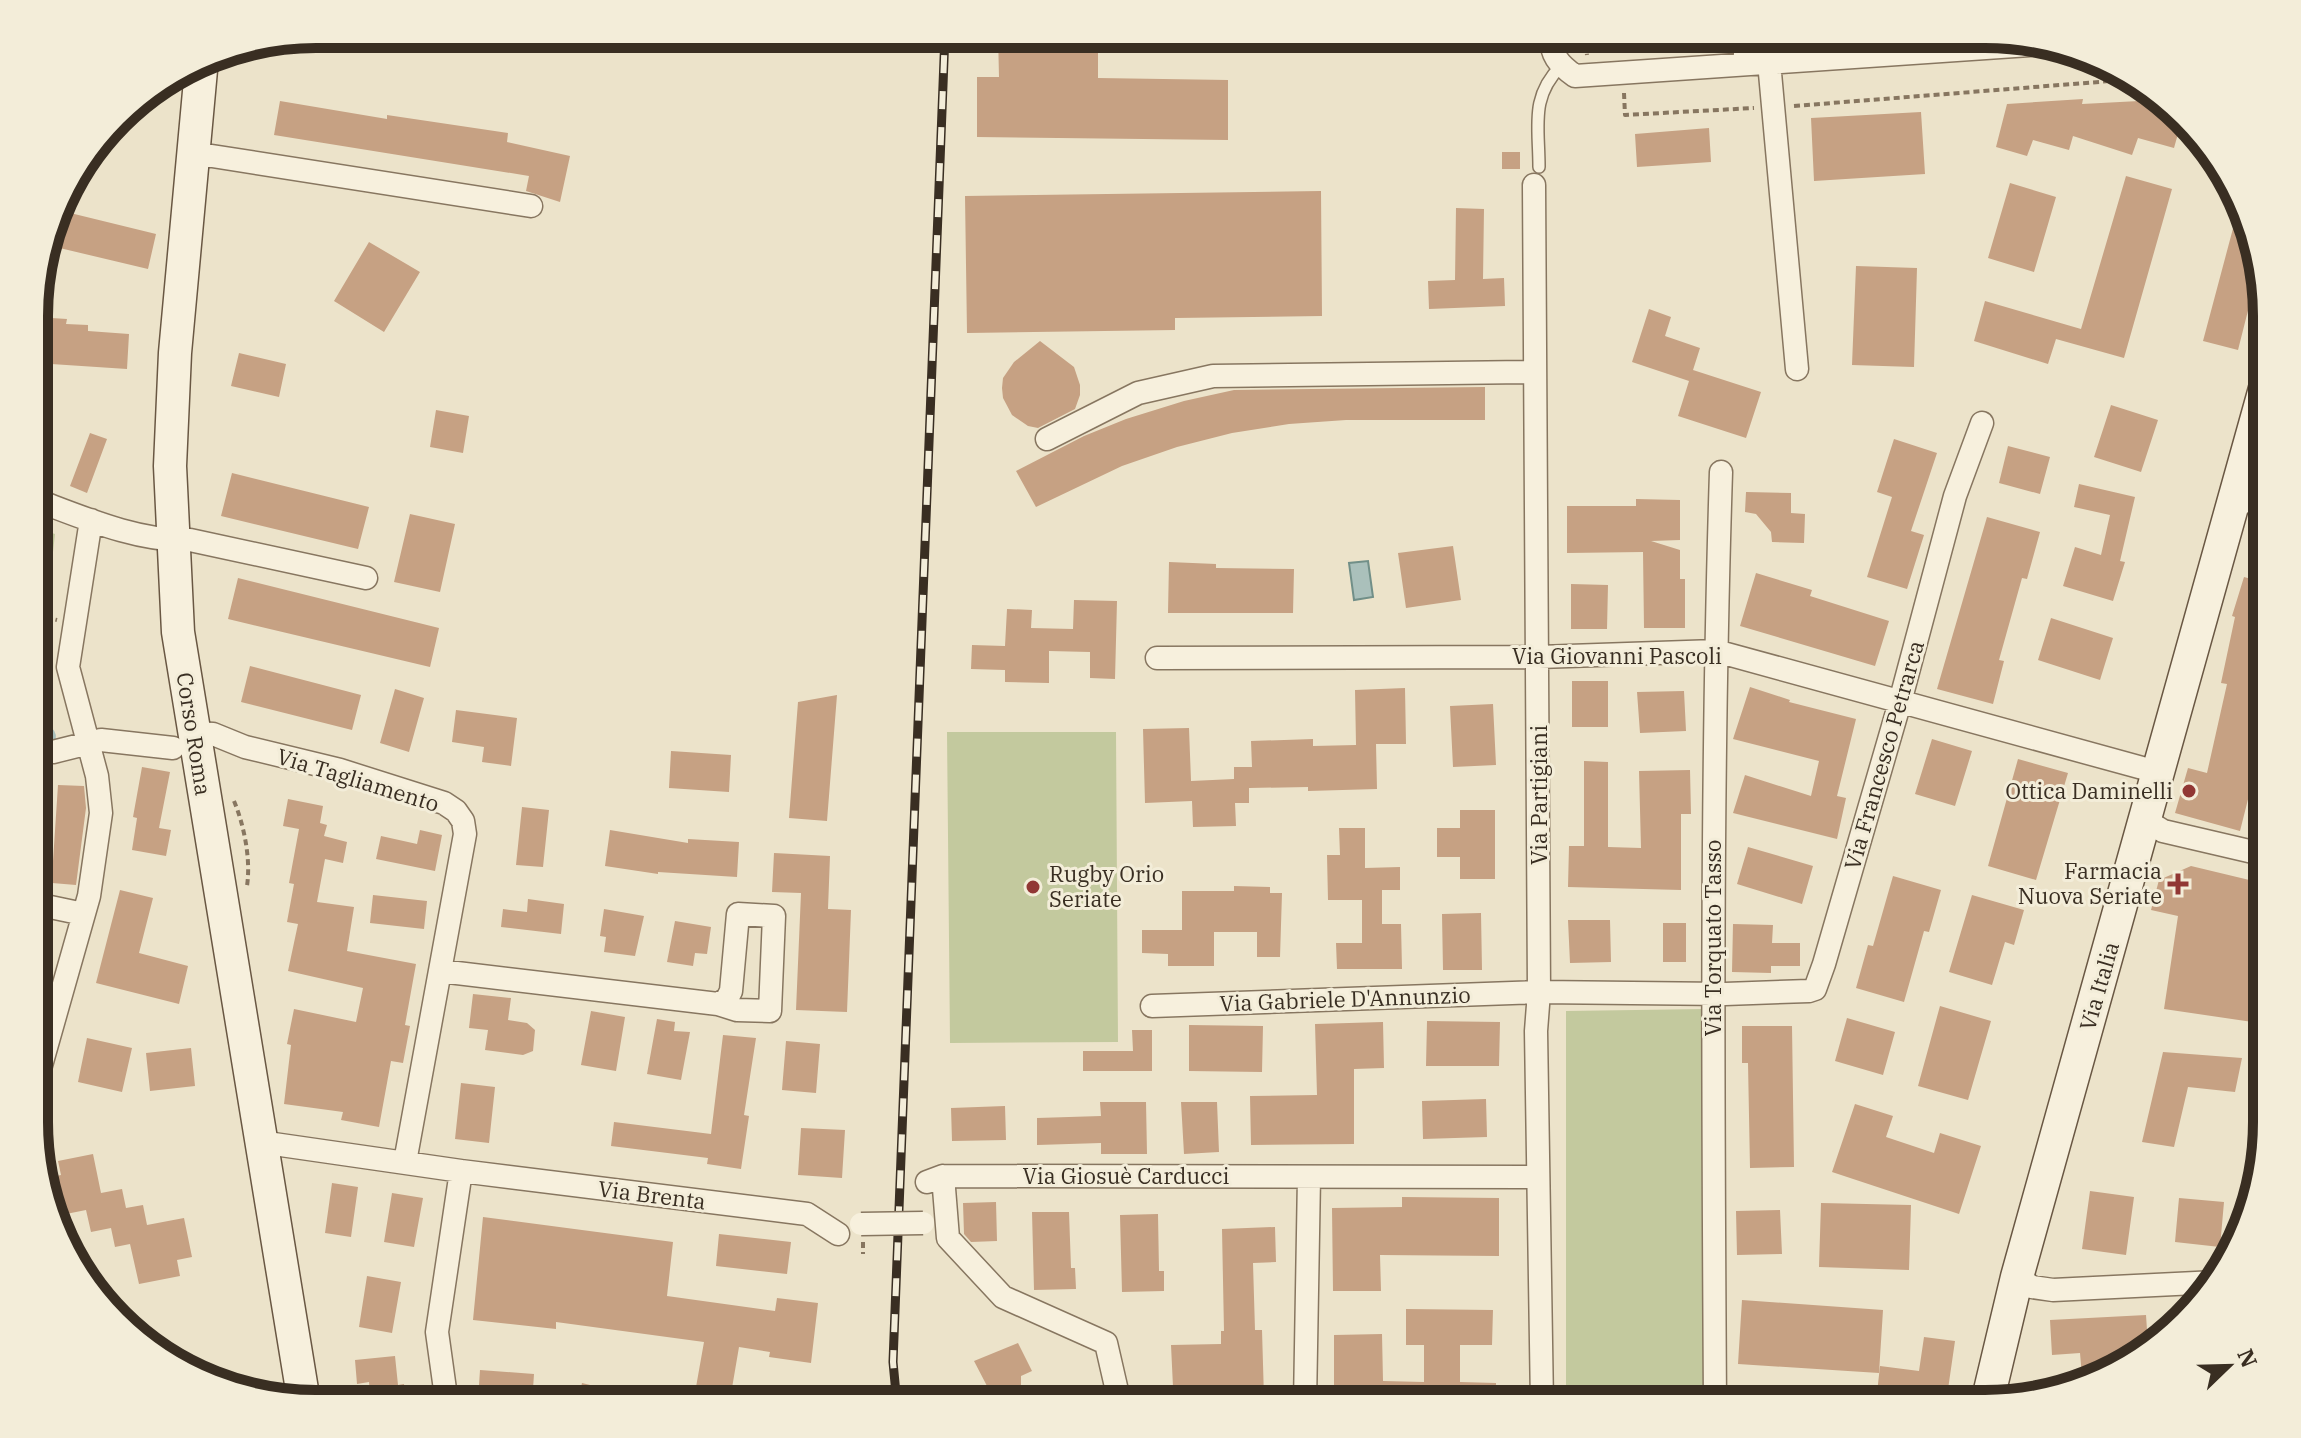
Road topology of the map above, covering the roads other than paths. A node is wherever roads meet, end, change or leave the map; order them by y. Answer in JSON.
{"nodes":[{"id":1,"x":1552,"y":48,"type":"edge"},
{"id":2,"x":1746,"y":48,"type":"edge"},
{"id":3,"x":1982,"y":48,"type":"edge"},
{"id":4,"x":1769,"y":62,"type":"junction"},
{"id":5,"x":1744,"y":64,"type":"junction"},
{"id":6,"x":1561,"y":66,"type":"junction"},
{"id":7,"x":201,"y":75,"type":"edge"},
{"id":8,"x":193,"y":156,"type":"junction"},
{"id":9,"x":1537,"y":176,"type":"joint"},
{"id":10,"x":531,"y":206,"type":"dead end"},
{"id":11,"x":1797,"y":369,"type":"dead end"},
{"id":12,"x":1535,"y":372,"type":"junction"},
{"id":13,"x":1982,"y":423,"type":"dead end"},
{"id":14,"x":2252,"y":436,"type":"edge"},
{"id":15,"x":1047,"y":439,"type":"dead end"},
{"id":16,"x":1721,"y":472,"type":"dead end"},
{"id":17,"x":2234,"y":501,"type":"junction"},
{"id":18,"x":2252,"y":502,"type":"edge"},
{"id":19,"x":48,"y":504,"type":"edge"},
{"id":20,"x":91,"y":520,"type":"junction"},
{"id":21,"x":172,"y":541,"type":"junction"},
{"id":22,"x":366,"y":578,"type":"dead end"},
{"id":23,"x":1716,"y":651,"type":"junction"},
{"id":24,"x":1539,"y":657,"type":"junction"},
{"id":25,"x":1157,"y":658,"type":"dead end"},
{"id":26,"x":1900,"y":702,"type":"junction"},
{"id":27,"x":184,"y":741,"type":"junction"},
{"id":28,"x":87,"y":745,"type":"junction"},
{"id":29,"x":48,"y":751,"type":"edge"},
{"id":30,"x":2157,"y":772,"type":"junction"},
{"id":31,"x":2145,"y":820,"type":"junction"},
{"id":32,"x":2252,"y":852,"type":"edge"},
{"id":33,"x":48,"y":907,"type":"edge"},
{"id":34,"x":83,"y":917,"type":"junction"},
{"id":35,"x":440,"y":971,"type":"junction"},
{"id":36,"x":1539,"y":992,"type":"junction"},
{"id":37,"x":1712,"y":993,"type":"junction"},
{"id":38,"x":718,"y":1004,"type":"junction"},
{"id":39,"x":1152,"y":1006,"type":"dead end"},
{"id":40,"x":48,"y":1037,"type":"edge"},
{"id":41,"x":260,"y":1142,"type":"junction"},
{"id":42,"x":405,"y":1162,"type":"junction"},
{"id":43,"x":461,"y":1171,"type":"junction"},
{"id":44,"x":1309,"y":1177,"type":"junction"},
{"id":45,"x":1538,"y":1177,"type":"junction"},
{"id":46,"x":923,"y":1223,"type":"dead end"},
{"id":47,"x":861,"y":1224,"type":"dead end"},
{"id":48,"x":838,"y":1234,"type":"dead end"},
{"id":49,"x":2017,"y":1277,"type":"junction"},
{"id":50,"x":2200,"y":1283,"type":"edge"},
{"id":51,"x":302,"y":1389,"type":"edge"},
{"id":52,"x":1305,"y":1389,"type":"edge"},
{"id":53,"x":1542,"y":1389,"type":"edge"},
{"id":54,"x":1715,"y":1389,"type":"edge"},
{"id":55,"x":1990,"y":1389,"type":"edge"},
{"id":56,"x":445,"y":1390,"type":"edge"},
{"id":57,"x":1117,"y":1390,"type":"edge"}],
"edges":[{"from":1,"to":6,"type":"street"},
{"from":2,"to":5,"type":"street"},
{"from":3,"to":4,"type":"street"},
{"from":4,"to":5,"type":"street"},
{"from":4,"to":11,"type":"street"},
{"from":5,"to":6,"type":"street"},
{"from":6,"to":9,"type":"lane"},
{"from":7,"to":8,"type":"street","name":"Corso Roma"},
{"from":8,"to":10,"type":"street"},
{"from":8,"to":21,"type":"street","name":"Corso Roma"},
{"from":9,"to":12,"type":"street","name":"Via Partigiani"},
{"from":12,"to":15,"type":"street"},
{"from":12,"to":24,"type":"street","name":"Via Partigiani"},
{"from":13,"to":26,"type":"street","name":"Via Francesco Petrarca"},
{"from":14,"to":17,"type":"street","name":"Via Italia"},
{"from":16,"to":23,"type":"street","name":"Via Torquato Tasso"},
{"from":17,"to":18,"type":"street"},
{"from":17,"to":30,"type":"street","name":"Via Italia"},
{"from":19,"to":20,"type":"street"},
{"from":20,"to":21,"type":"street"},
{"from":20,"to":28,"type":"street"},
{"from":21,"to":22,"type":"street"},
{"from":21,"to":27,"type":"street","name":"Corso Roma"},
{"from":23,"to":24,"type":"street","name":"Via Giovanni Pascoli"},
{"from":23,"to":26,"type":"street","name":"Via Giovanni Pascoli"},
{"from":23,"to":37,"type":"street","name":"Via Torquato Tasso"},
{"from":24,"to":25,"type":"street","name":"Via Giovanni Pascoli"},
{"from":24,"to":36,"type":"street","name":"Via Partigiani"},
{"from":26,"to":30,"type":"street","name":"Via Giovanni Pascoli"},
{"from":26,"to":37,"type":"street","name":"Via Francesco Petrarca"},
{"from":27,"to":28,"type":"street","name":"Via Tagliamento"},
{"from":27,"to":35,"type":"street","name":"Via Tagliamento"},
{"from":27,"to":41,"type":"street","name":"Corso Roma"},
{"from":28,"to":29,"type":"street","name":"Via Tagliamento"},
{"from":28,"to":34,"type":"street"},
{"from":30,"to":31,"type":"street","name":"Via Italia"},
{"from":31,"to":32,"type":"street"},
{"from":31,"to":49,"type":"street","name":"Via Italia"},
{"from":33,"to":34,"type":"street"},
{"from":34,"to":40,"type":"street"},
{"from":35,"to":38,"type":"street"},
{"from":35,"to":42,"type":"street","name":"Via Tagliamento"},
{"from":36,"to":37,"type":"street","name":"Via Gabriele D'Annunzio"},
{"from":36,"to":39,"type":"street","name":"Via Gabriele D'Annunzio"},
{"from":36,"to":45,"type":"street","name":"Via Partigiani"},
{"from":37,"to":54,"type":"street","name":"Via Torquato Tasso"},
{"from":38,"to":38,"type":"street"},
{"from":41,"to":42,"type":"street","name":"Via Brenta"},
{"from":41,"to":51,"type":"street","name":"Corso Roma"},
{"from":42,"to":43,"type":"street","name":"Via Brenta"},
{"from":43,"to":48,"type":"street","name":"Via Brenta"},
{"from":43,"to":56,"type":"street"},
{"from":44,"to":45,"type":"street","name":"Via Giosuè Carducci"},
{"from":44,"to":52,"type":"street"},
{"from":44,"to":57,"type":"street","name":"Via Giosuè Carducci"},
{"from":45,"to":53,"type":"street","name":"Via Partigiani"},
{"from":46,"to":47,"type":"street","bridge":true},
{"from":49,"to":50,"type":"street"},
{"from":49,"to":55,"type":"street","name":"Via Italia"}]}
